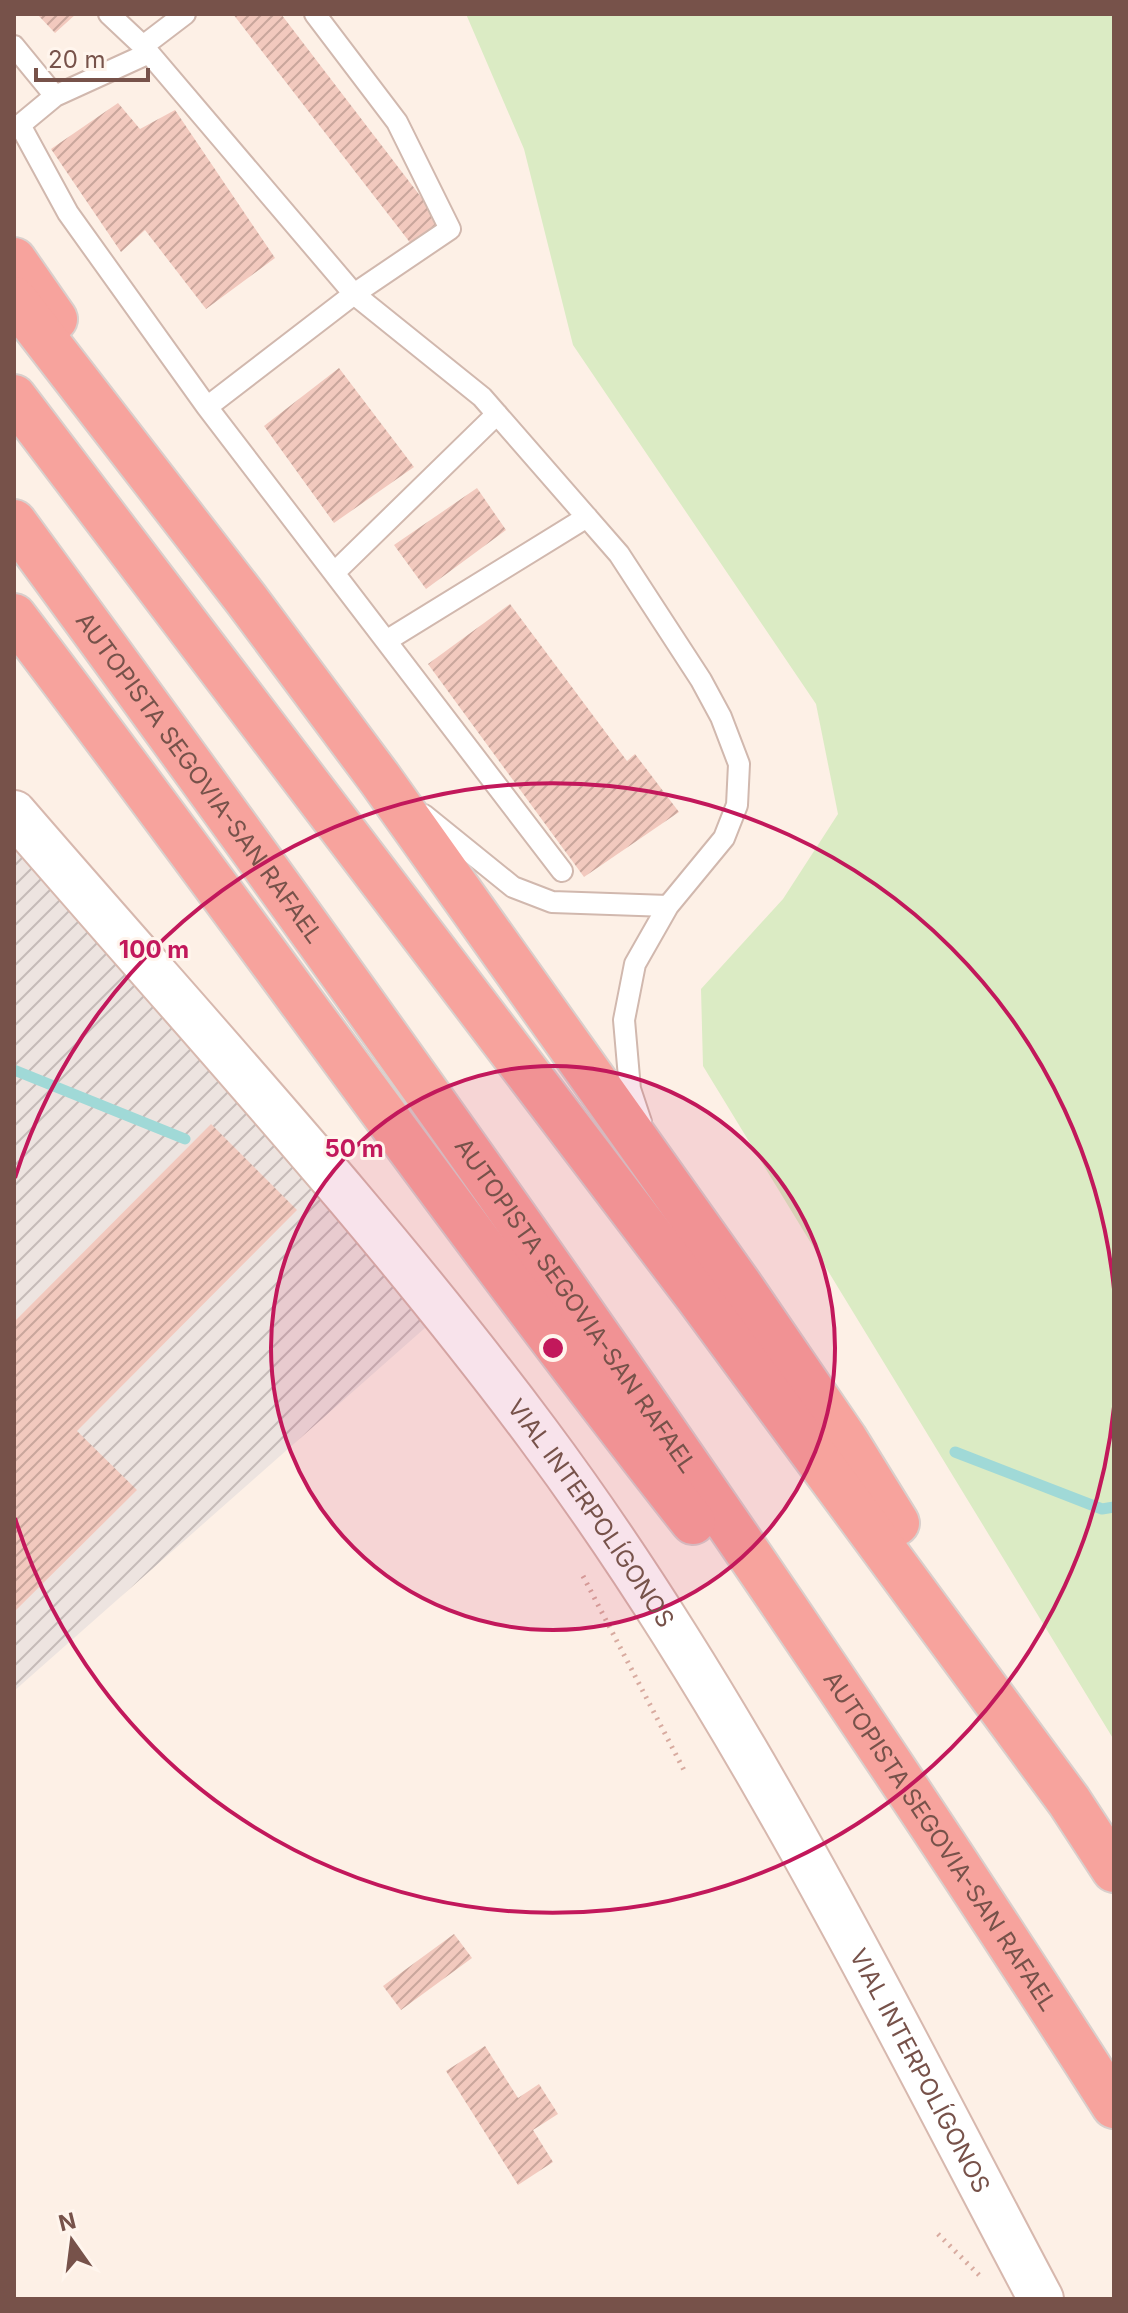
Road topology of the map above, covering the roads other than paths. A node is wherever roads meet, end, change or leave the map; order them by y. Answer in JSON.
{"nodes":[{"id":1,"x":109,"y":14,"type":"edge"},
{"id":2,"x":185,"y":14,"type":"edge"},
{"id":3,"x":315,"y":14,"type":"edge"},
{"id":4,"x":14,"y":46,"type":"edge"},
{"id":5,"x":145,"y":50,"type":"junction"},
{"id":6,"x":55,"y":96,"type":"junction"},
{"id":7,"x":14,"y":260,"type":"edge"},
{"id":8,"x":354,"y":294,"type":"junction"},
{"id":9,"x":14,"y":299,"type":"edge"},
{"id":10,"x":14,"y":397,"type":"edge"},
{"id":11,"x":207,"y":407,"type":"junction"},
{"id":12,"x":497,"y":414,"type":"junction"},
{"id":13,"x":587,"y":517,"type":"junction"},
{"id":14,"x":14,"y":522,"type":"edge"},
{"id":15,"x":334,"y":573,"type":"junction"},
{"id":16,"x":246,"y":599,"type":"junction"},
{"id":17,"x":14,"y":616,"type":"edge"},
{"id":18,"x":386,"y":641,"type":"junction"},
{"id":19,"x":380,"y":779,"type":"junction"},
{"id":20,"x":14,"y":813,"type":"edge"},
{"id":21,"x":562,"y":871,"type":"dead end"},
{"id":22,"x":668,"y":906,"type":"junction"},
{"id":23,"x":658,"y":1171,"type":"junction"},
{"id":24,"x":1069,"y":1801,"type":"junction"},
{"id":25,"x":940,"y":1834,"type":"junction"},
{"id":26,"x":1114,"y":1870,"type":"edge"},
{"id":27,"x":1114,"y":2106,"type":"edge"},
{"id":28,"x":1037,"y":2291,"type":"edge"}],
"edges":[{"from":1,"to":5,"type":"lane"},
{"from":2,"to":5,"type":"lane"},
{"from":3,"to":8,"type":"lane"},
{"from":4,"to":6,"type":"lane"},
{"from":5,"to":6,"type":"lane"},
{"from":5,"to":8,"type":"lane"},
{"from":6,"to":11,"type":"lane"},
{"from":7,"to":16,"type":"highway"},
{"from":8,"to":11,"type":"lane"},
{"from":8,"to":12,"type":"lane"},
{"from":9,"to":16,"type":"highway"},
{"from":10,"to":24,"type":"highway"},
{"from":11,"to":15,"type":"lane"},
{"from":12,"to":13,"type":"lane"},
{"from":12,"to":15,"type":"lane"},
{"from":13,"to":18,"type":"lane"},
{"from":13,"to":22,"type":"lane"},
{"from":14,"to":25,"type":"highway","name":"AUTOPISTA SEGOVIA-SAN RAFAEL"},
{"from":15,"to":18,"type":"lane"},
{"from":16,"to":19,"type":"highway"},
{"from":17,"to":25,"type":"highway"},
{"from":18,"to":21,"type":"lane"},
{"from":19,"to":22,"type":"lane"},
{"from":19,"to":23,"type":"highway"},
{"from":20,"to":28,"type":"main road","name":"VIAL INTERPOLÍGONOS"},
{"from":22,"to":23,"type":"lane"},
{"from":23,"to":24,"type":"highway"},
{"from":24,"to":26,"type":"highway"},
{"from":25,"to":27,"type":"highway","name":"AUTOPISTA SEGOVIA-SAN RAFAEL"}]}
